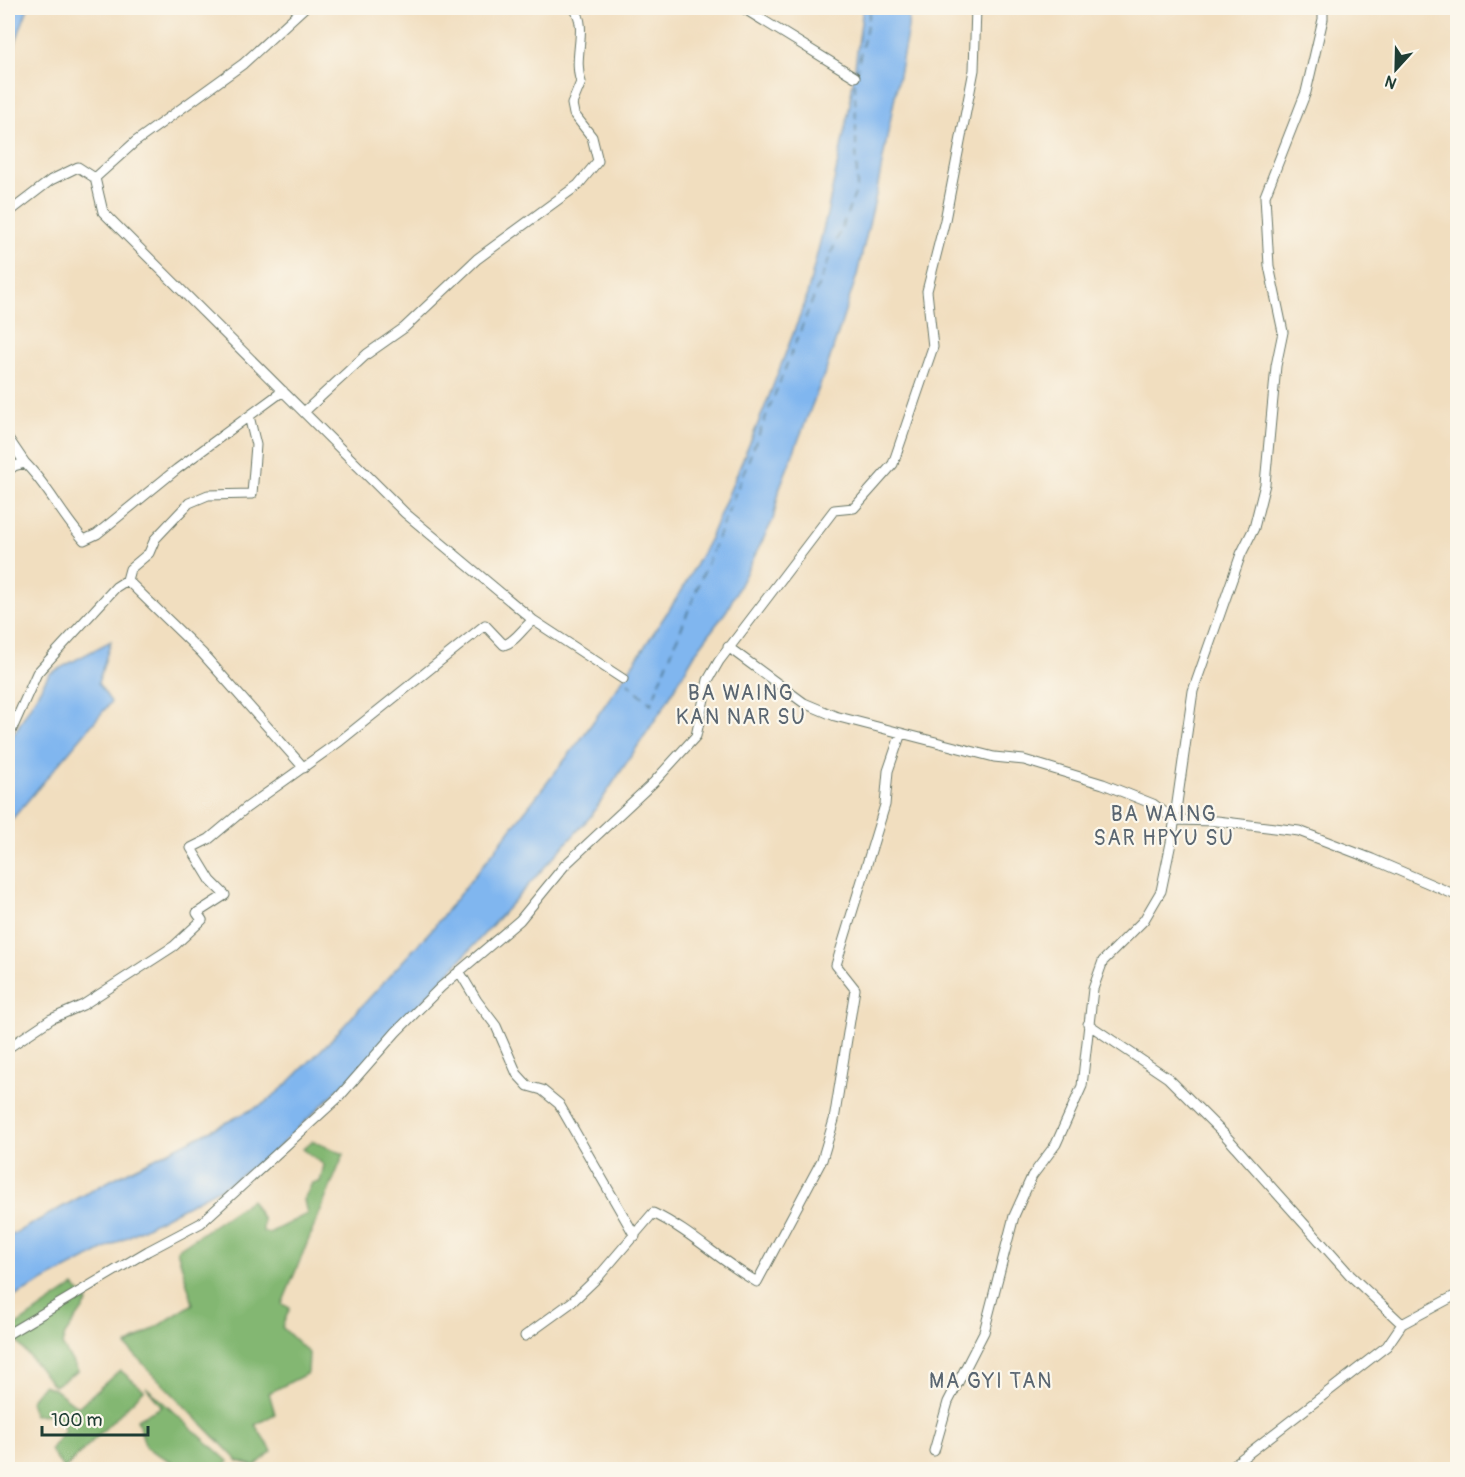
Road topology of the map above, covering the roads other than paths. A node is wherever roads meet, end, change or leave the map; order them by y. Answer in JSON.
{"nodes":[{"id":1,"x":304,"y":8,"type":"edge"},
{"id":2,"x":574,"y":8,"type":"edge"},
{"id":3,"x":743,"y":8,"type":"edge"},
{"id":4,"x":976,"y":8,"type":"edge"},
{"id":5,"x":1323,"y":8,"type":"edge"},
{"id":6,"x":855,"y":77,"type":"dead end"},
{"id":7,"x":95,"y":178,"type":"junction"},
{"id":8,"x":8,"y":213,"type":"edge"},
{"id":9,"x":283,"y":391,"type":"junction"},
{"id":10,"x":304,"y":412,"type":"junction"},
{"id":11,"x":249,"y":416,"type":"junction"},
{"id":12,"x":8,"y":438,"type":"edge"},
{"id":13,"x":25,"y":463,"type":"junction"},
{"id":14,"x":8,"y":471,"type":"edge"},
{"id":15,"x":127,"y":580,"type":"junction"},
{"id":16,"x":533,"y":620,"type":"junction"},
{"id":17,"x":728,"y":646,"type":"junction"},
{"id":18,"x":624,"y":679,"type":"dead end"},
{"id":19,"x":902,"y":733,"type":"junction"},
{"id":20,"x":8,"y":738,"type":"edge"},
{"id":21,"x":304,"y":768,"type":"junction"},
{"id":22,"x":1175,"y":820,"type":"junction"},
{"id":23,"x":1458,"y":896,"type":"edge"},
{"id":24,"x":459,"y":971,"type":"junction"},
{"id":25,"x":1088,"y":1024,"type":"junction"},
{"id":26,"x":8,"y":1048,"type":"edge"},
{"id":27,"x":635,"y":1236,"type":"junction"},
{"id":28,"x":1458,"y":1294,"type":"edge"},
{"id":29,"x":1402,"y":1324,"type":"junction"},
{"id":30,"x":8,"y":1334,"type":"edge"},
{"id":31,"x":525,"y":1336,"type":"dead end"},
{"id":32,"x":934,"y":1451,"type":"dead end"},
{"id":33,"x":1227,"y":1470,"type":"edge"}],
"edges":[{"from":1,"to":7,"type":"street"},
{"from":2,"to":10,"type":"street"},
{"from":3,"to":6,"type":"street"},
{"from":4,"to":17,"type":"street"},
{"from":5,"to":22,"type":"street"},
{"from":7,"to":8,"type":"street"},
{"from":7,"to":9,"type":"street"},
{"from":9,"to":10,"type":"street"},
{"from":9,"to":11,"type":"street"},
{"from":10,"to":16,"type":"street"},
{"from":11,"to":13,"type":"street"},
{"from":11,"to":15,"type":"street"},
{"from":12,"to":13,"type":"street"},
{"from":13,"to":14,"type":"street"},
{"from":15,"to":20,"type":"street"},
{"from":15,"to":21,"type":"street"},
{"from":16,"to":18,"type":"street"},
{"from":16,"to":21,"type":"street"},
{"from":17,"to":19,"type":"street"},
{"from":17,"to":24,"type":"street"},
{"from":19,"to":22,"type":"street"},
{"from":19,"to":27,"type":"street"},
{"from":21,"to":26,"type":"street"},
{"from":22,"to":23,"type":"street"},
{"from":22,"to":25,"type":"street"},
{"from":24,"to":27,"type":"street"},
{"from":24,"to":30,"type":"street"},
{"from":25,"to":29,"type":"street"},
{"from":25,"to":32,"type":"street"},
{"from":27,"to":31,"type":"street"},
{"from":28,"to":29,"type":"street"},
{"from":29,"to":33,"type":"street"}]}
